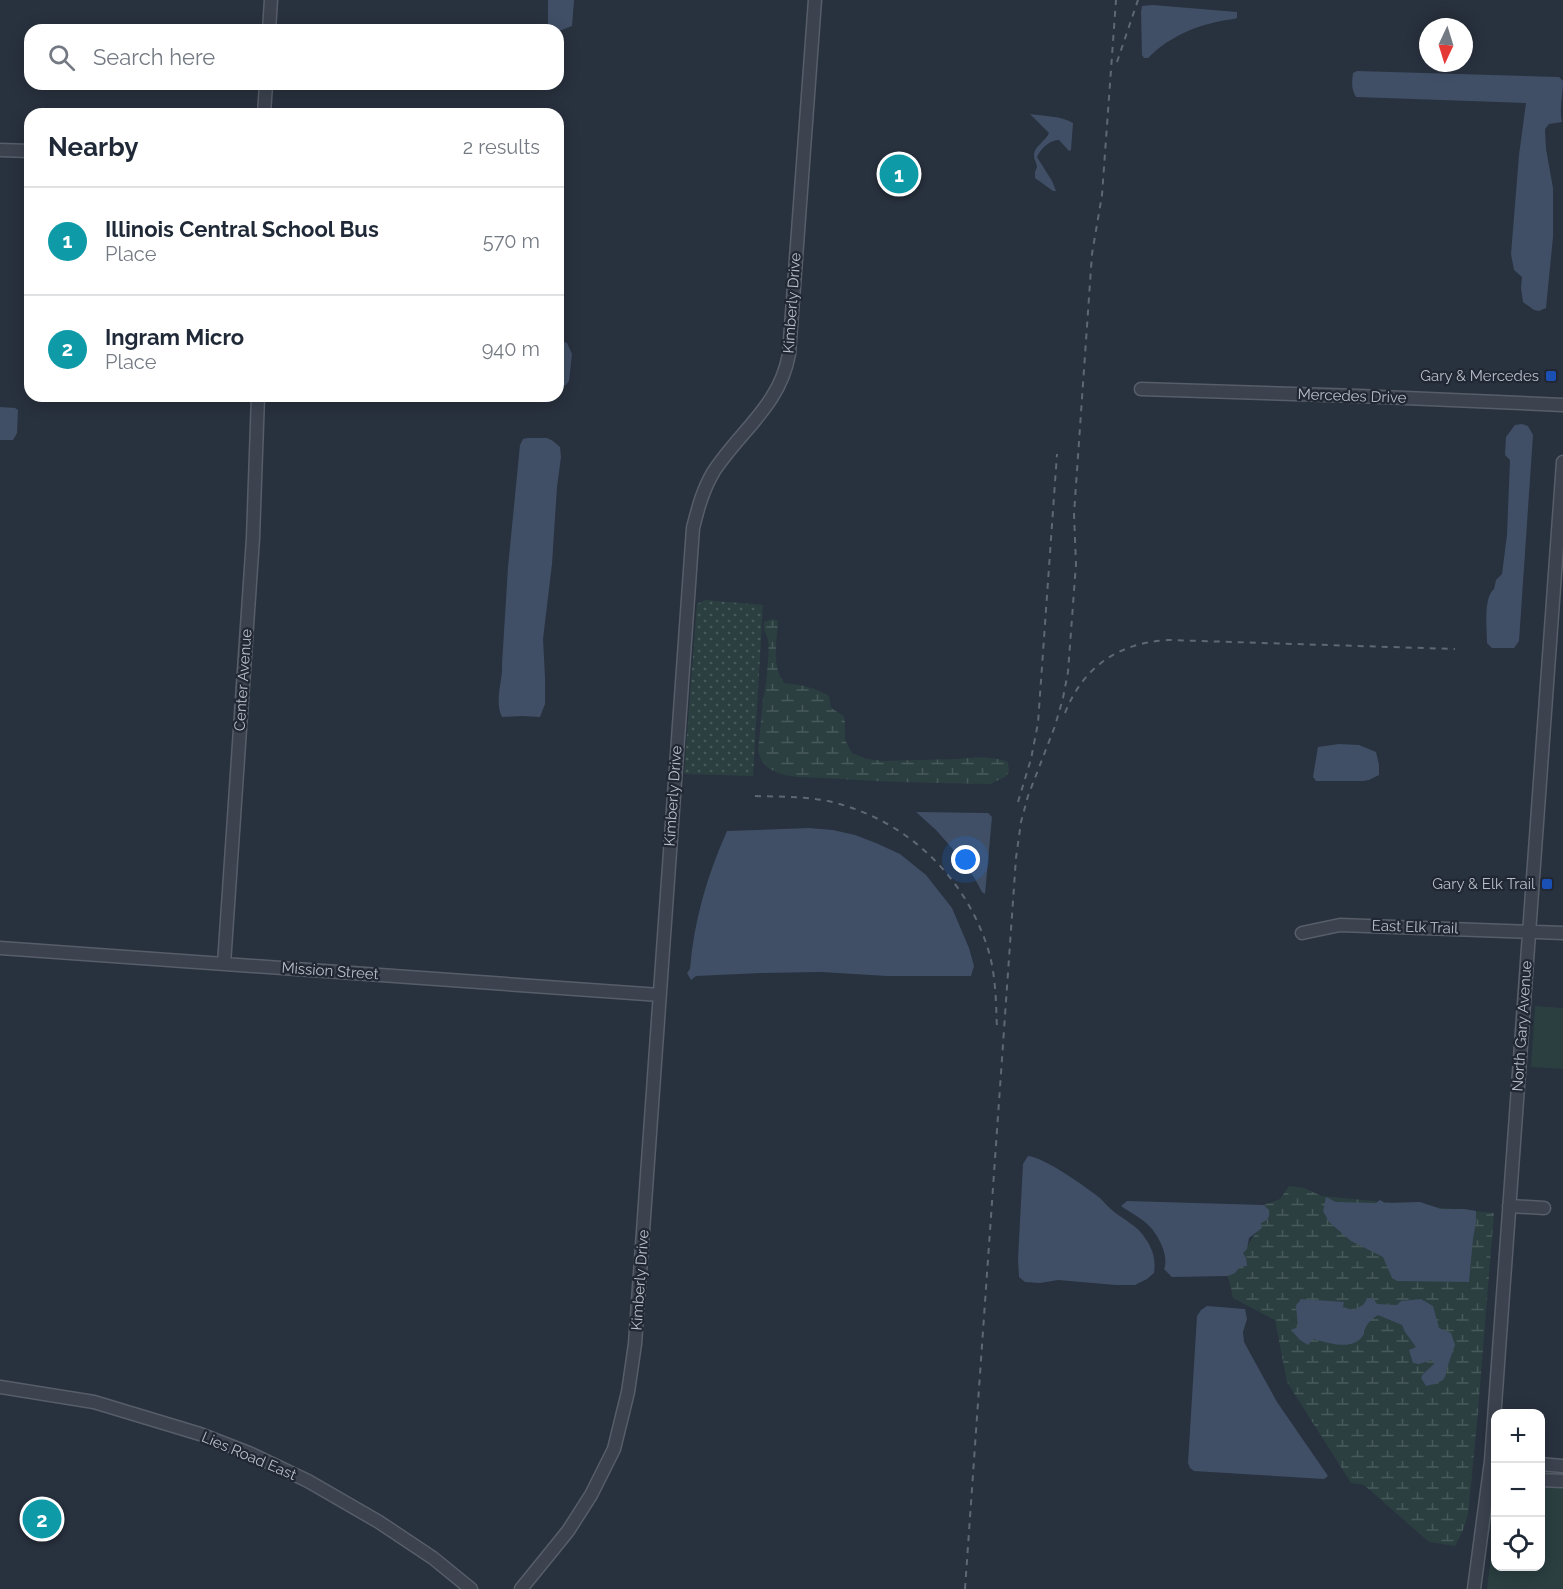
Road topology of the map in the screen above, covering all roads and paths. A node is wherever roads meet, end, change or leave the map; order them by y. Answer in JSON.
{"nodes":[{"id":1,"x":272,"y":0,"type":"edge"},
{"id":2,"x":815,"y":0,"type":"edge"},
{"id":3,"x":270,"y":24,"type":"edge"},
{"id":4,"x":266,"y":90,"type":"edge"},
{"id":5,"x":264,"y":108,"type":"edge"},
{"id":6,"x":0,"y":150,"type":"edge"},
{"id":7,"x":24,"y":151,"type":"edge"},
{"id":8,"x":1141,"y":389,"type":"dead end"},
{"id":9,"x":258,"y":402,"type":"edge"},
{"id":10,"x":1563,"y":405,"type":"edge"},
{"id":11,"x":1563,"y":462,"type":"edge"},
{"id":12,"x":1529,"y":931,"type":"junction"},
{"id":13,"x":1302,"y":933,"type":"dead end"},
{"id":14,"x":1563,"y":933,"type":"edge"},
{"id":15,"x":0,"y":948,"type":"edge"},
{"id":16,"x":224,"y":964,"type":"junction"},
{"id":17,"x":660,"y":995,"type":"junction"},
{"id":18,"x":1509,"y":1206,"type":"junction"},
{"id":19,"x":1544,"y":1208,"type":"dead end"},
{"id":20,"x":0,"y":1387,"type":"edge"},
{"id":21,"x":1496,"y":1409,"type":"edge"},
{"id":22,"x":1545,"y":1464,"type":"edge"},
{"id":23,"x":1563,"y":1466,"type":"edge"},
{"id":24,"x":1545,"y":1480,"type":"edge"},
{"id":25,"x":1563,"y":1481,"type":"edge"},
{"id":26,"x":1491,"y":1483,"type":"edge"},
{"id":27,"x":471,"y":1589,"type":"edge"},
{"id":28,"x":521,"y":1589,"type":"edge"},
{"id":29,"x":1474,"y":1589,"type":"edge"}],
"edges":[{"from":1,"to":3,"type":"street"},
{"from":2,"to":17,"type":"street","name":"Kimberly Drive"},
{"from":4,"to":5,"type":"street"},
{"from":6,"to":7,"type":"street"},
{"from":8,"to":10,"type":"street","name":"Mercedes Drive"},
{"from":9,"to":16,"type":"street","name":"Center Avenue"},
{"from":11,"to":12,"type":"street","name":"North Gary Avenue"},
{"from":12,"to":13,"type":"street","name":"East Elk Trail"},
{"from":12,"to":14,"type":"street","name":"East Elk Trail"},
{"from":12,"to":18,"type":"street","name":"North Gary Avenue"},
{"from":15,"to":16,"type":"street","name":"Mission Street"},
{"from":16,"to":17,"type":"street","name":"Mission Street"},
{"from":17,"to":28,"type":"street","name":"Kimberly Drive"},
{"from":18,"to":19,"type":"street"},
{"from":18,"to":21,"type":"street","name":"North Gary Avenue"},
{"from":20,"to":27,"type":"street","name":"Lies Road East"},
{"from":22,"to":23,"type":"street"},
{"from":24,"to":25,"type":"street"},
{"from":26,"to":29,"type":"street","name":"North Gary Avenue"}]}
